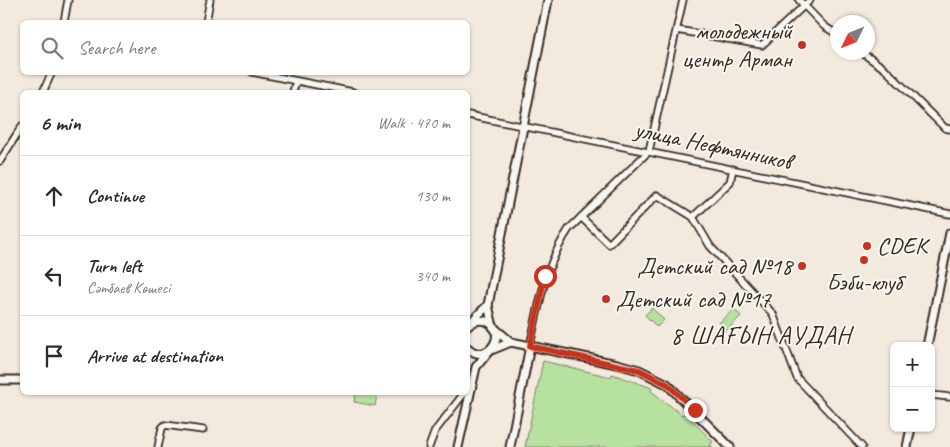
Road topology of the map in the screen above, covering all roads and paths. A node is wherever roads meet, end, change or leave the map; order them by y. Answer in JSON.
{"nodes":[{"id":1,"x":68,"y":0,"type":"edge"},
{"id":2,"x":210,"y":0,"type":"edge"},
{"id":3,"x":548,"y":0,"type":"edge"},
{"id":4,"x":683,"y":0,"type":"edge"},
{"id":5,"x":799,"y":0,"type":"edge"},
{"id":6,"x":810,"y":0,"type":"edge"},
{"id":7,"x":804,"y":5,"type":"junction"},
{"id":8,"x":64,"y":20,"type":"edge"},
{"id":9,"x":206,"y":20,"type":"edge"},
{"id":10,"x":677,"y":30,"type":"junction"},
{"id":11,"x":830,"y":30,"type":"edge"},
{"id":12,"x":872,"y":60,"type":"edge"},
{"id":13,"x":51,"y":75,"type":"edge"},
{"id":14,"x":267,"y":75,"type":"edge"},
{"id":15,"x":296,"y":81,"type":"junction"},
{"id":16,"x":44,"y":90,"type":"edge"},
{"id":17,"x":294,"y":90,"type":"edge"},
{"id":18,"x":342,"y":90,"type":"edge"},
{"id":19,"x":470,"y":115,"type":"edge"},
{"id":20,"x":524,"y":127,"type":"junction"},
{"id":21,"x":20,"y":129,"type":"edge"},
{"id":22,"x":950,"y":129,"type":"edge"},
{"id":23,"x":649,"y":151,"type":"junction"},
{"id":24,"x":0,"y":161,"type":"edge"},
{"id":25,"x":733,"y":169,"type":"junction"},
{"id":26,"x":950,"y":214,"type":"edge"},
{"id":27,"x":581,"y":217,"type":"junction"},
{"id":28,"x":692,"y":217,"type":"junction"},
{"id":29,"x":950,"y":233,"type":"edge"},
{"id":30,"x":950,"y":255,"type":"edge"},
{"id":31,"x":488,"y":305,"type":"junction"},
{"id":32,"x":470,"y":323,"type":"edge"},
{"id":33,"x":470,"y":324,"type":"edge"},
{"id":34,"x":493,"y":327,"type":"junction"},
{"id":35,"x":512,"y":342,"type":"junction"},
{"id":36,"x":931,"y":342,"type":"edge"},
{"id":37,"x":931,"y":342,"type":"edge"},
{"id":38,"x":530,"y":346,"type":"junction"},
{"id":39,"x":470,"y":349,"type":"edge"},
{"id":40,"x":470,"y":351,"type":"edge"},
{"id":41,"x":489,"y":351,"type":"junction"},
{"id":42,"x":476,"y":368,"type":"junction"},
{"id":43,"x":0,"y":380,"type":"edge"},
{"id":44,"x":20,"y":380,"type":"edge"},
{"id":45,"x":470,"y":383,"type":"edge"},
{"id":46,"x":463,"y":395,"type":"edge"},
{"id":47,"x":466,"y":395,"type":"edge"},
{"id":48,"x":935,"y":395,"type":"edge"},
{"id":49,"x":950,"y":397,"type":"edge"},
{"id":50,"x":203,"y":430,"type":"dead end"},
{"id":51,"x":909,"y":432,"type":"edge"},
{"id":52,"x":914,"y":432,"type":"edge"},
{"id":53,"x":158,"y":447,"type":"edge"},
{"id":54,"x":429,"y":447,"type":"edge"},
{"id":55,"x":458,"y":447,"type":"edge"},
{"id":56,"x":510,"y":447,"type":"edge"},
{"id":57,"x":730,"y":447,"type":"edge"},
{"id":58,"x":862,"y":447,"type":"edge"},
{"id":59,"x":907,"y":447,"type":"edge"},
{"id":60,"x":911,"y":447,"type":"edge"}],
"edges":[{"from":1,"to":8,"type":"street"},
{"from":2,"to":9,"type":"street"},
{"from":3,"to":20,"type":"main road"},
{"from":4,"to":10,"type":"street"},
{"from":5,"to":7,"type":"street"},
{"from":6,"to":7,"type":"street"},
{"from":7,"to":10,"type":"street"},
{"from":7,"to":11,"type":"street"},
{"from":10,"to":23,"type":"street"},
{"from":12,"to":22,"type":"street"},
{"from":13,"to":16,"type":"street"},
{"from":14,"to":15,"type":"street"},
{"from":15,"to":17,"type":"street"},
{"from":15,"to":18,"type":"street"},
{"from":19,"to":20,"type":"street","name":"улица Нефтянников"},
{"from":20,"to":23,"type":"street","name":"улица Нефтянников"},
{"from":20,"to":31,"type":"main road"},
{"from":21,"to":24,"type":"street"},
{"from":23,"to":25,"type":"street","name":"улица Нефтянников"},
{"from":23,"to":27,"type":"street"},
{"from":25,"to":26,"type":"street","name":"улица Нефтянников"},
{"from":25,"to":28,"type":"street"},
{"from":27,"to":28,"type":"street"},
{"from":27,"to":38,"type":"street"},
{"from":28,"to":58,"type":"street"},
{"from":29,"to":36,"type":"main road"},
{"from":30,"to":37,"type":"main road"},
{"from":31,"to":32,"type":"main road"},
{"from":31,"to":34,"type":"main road"},
{"from":33,"to":34,"type":"main road"},
{"from":34,"to":35,"type":"main road"},
{"from":34,"to":41,"type":"main road"},
{"from":35,"to":38,"type":"main road"},
{"from":35,"to":41,"type":"main road"},
{"from":38,"to":56,"type":"main road"},
{"from":38,"to":57,"type":"main road"},
{"from":39,"to":41,"type":"main road"},
{"from":40,"to":42,"type":"main road"},
{"from":41,"to":42,"type":"main road"},
{"from":42,"to":45,"type":"main road"},
{"from":43,"to":44,"type":"main road"},
{"from":46,"to":54,"type":"street"},
{"from":47,"to":55,"type":"main road"},
{"from":48,"to":49,"type":"street"},
{"from":50,"to":53,"type":"street"},
{"from":51,"to":59,"type":"main road"},
{"from":52,"to":60,"type":"main road"}]}
